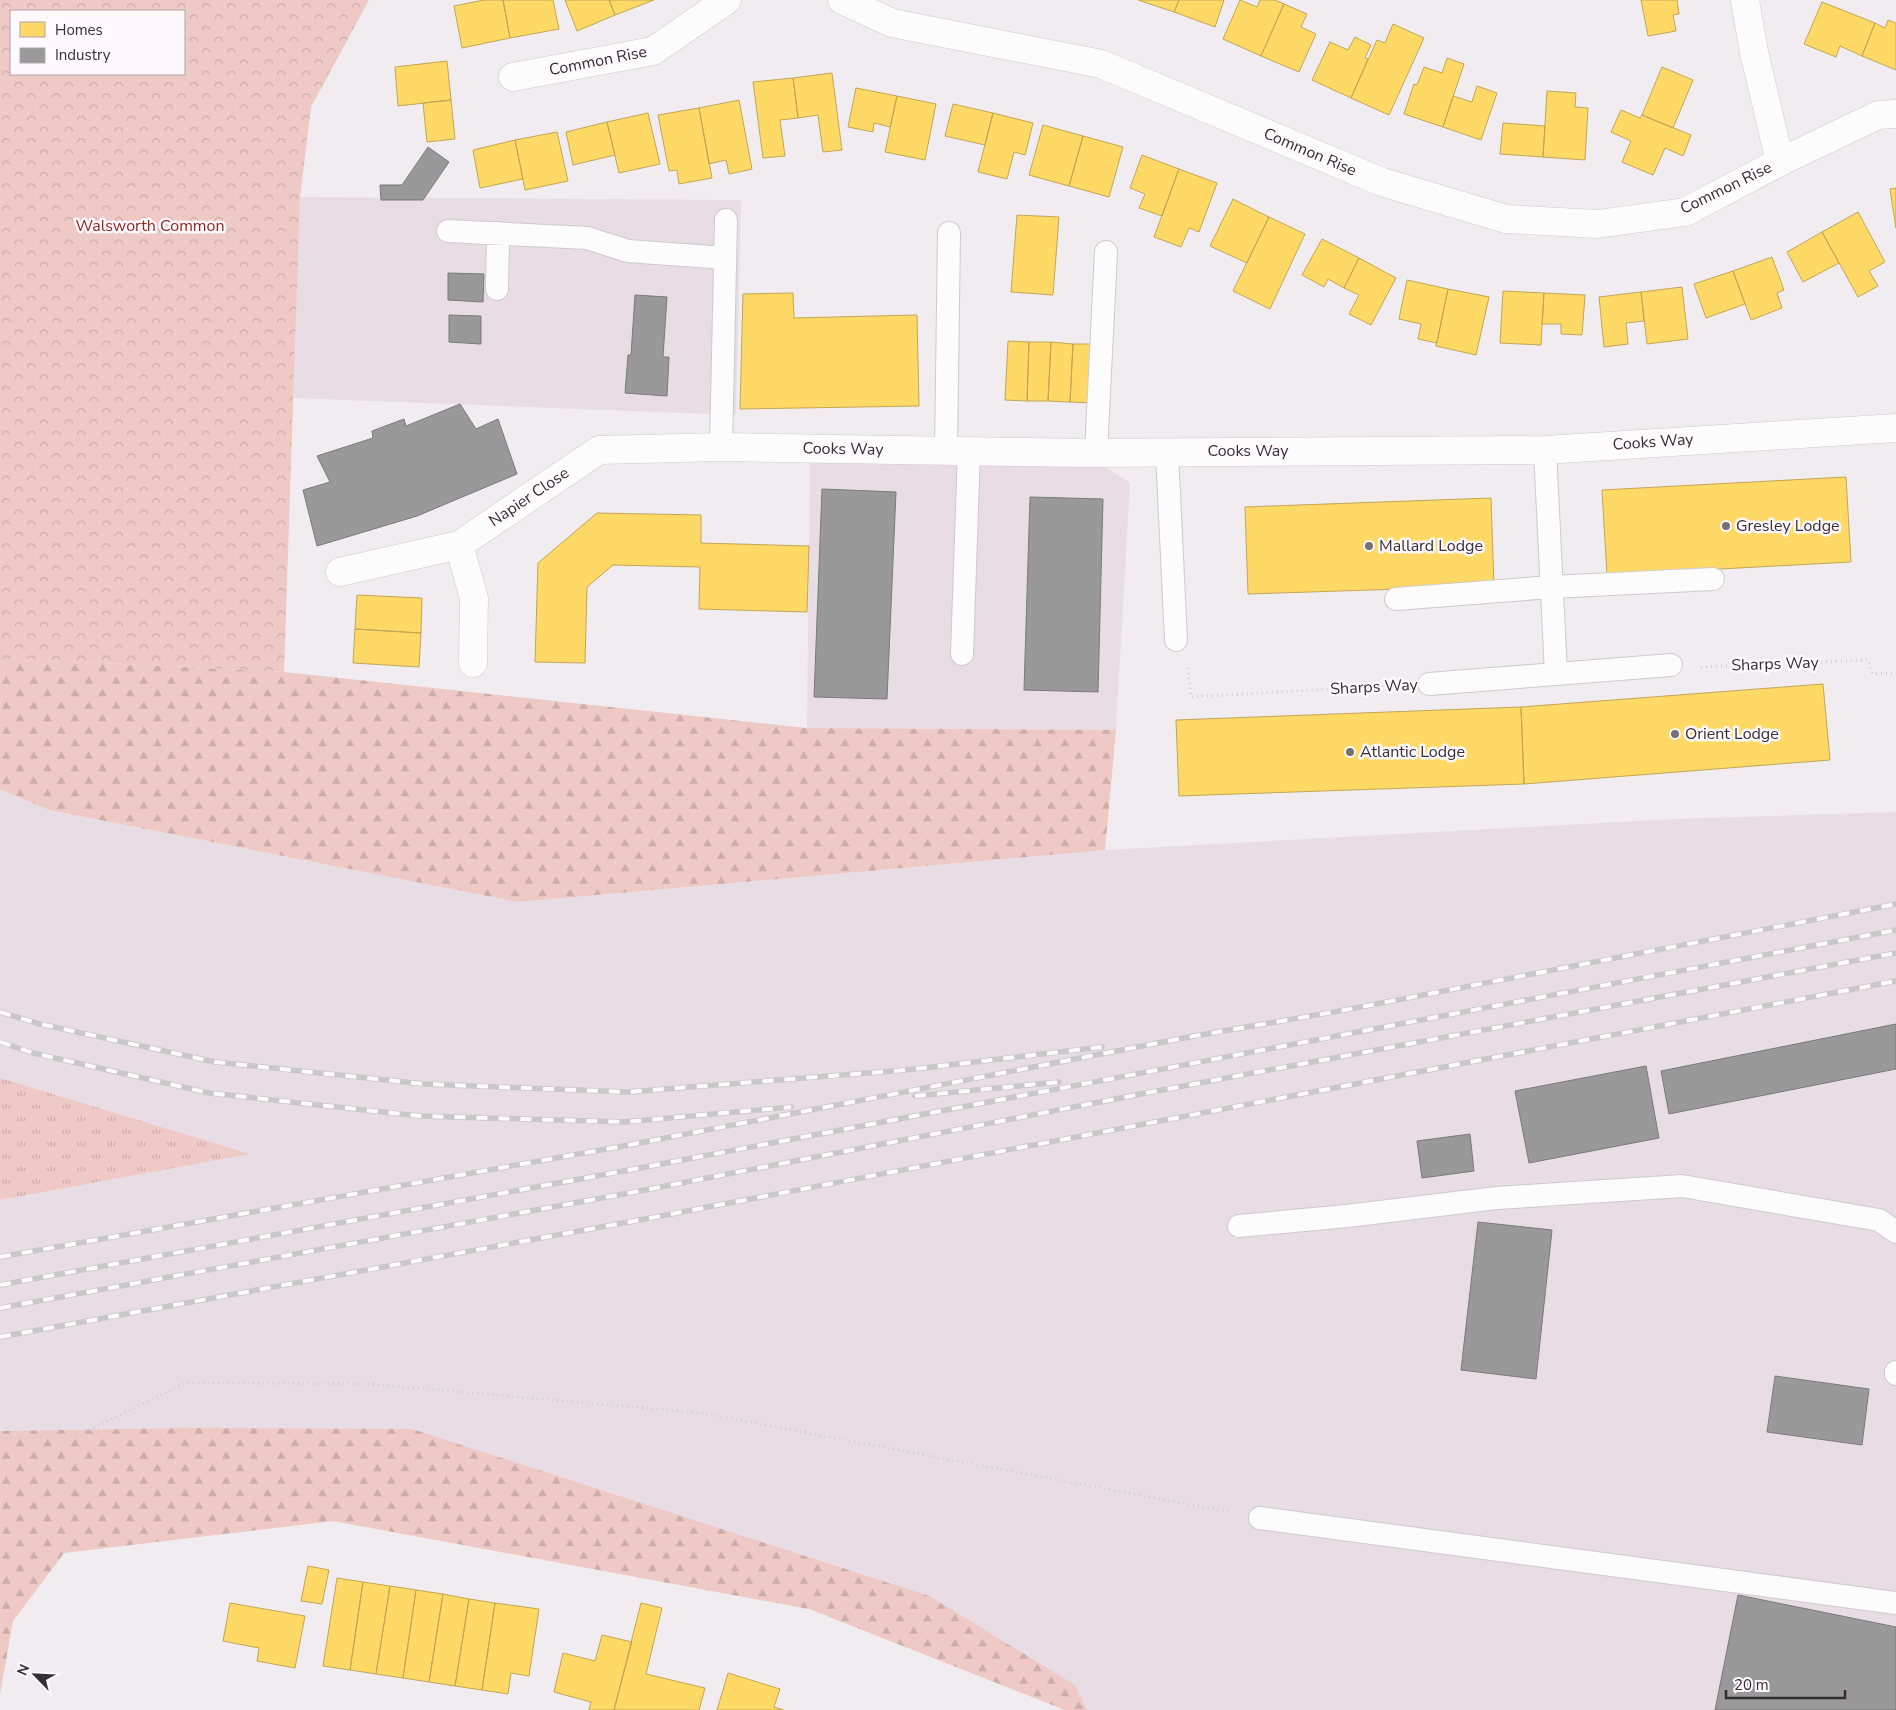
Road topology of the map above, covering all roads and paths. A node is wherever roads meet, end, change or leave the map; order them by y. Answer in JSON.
{"nodes":[{"id":1,"x":727,"y":0,"type":"edge"},
{"id":2,"x":842,"y":0,"type":"edge"},
{"id":3,"x":1746,"y":0,"type":"edge"},
{"id":4,"x":513,"y":78,"type":"dead end"},
{"id":5,"x":1896,"y":114,"type":"edge"},
{"id":6,"x":1780,"y":162,"type":"junction"},
{"id":7,"x":726,"y":220,"type":"dead end"},
{"id":8,"x":448,"y":231,"type":"dead end"},
{"id":9,"x":498,"y":233,"type":"junction"},
{"id":10,"x":949,"y":233,"type":"dead end"},
{"id":11,"x":1106,"y":252,"type":"dead end"},
{"id":12,"x":724,"y":258,"type":"junction"},
{"id":13,"x":497,"y":289,"type":"dead end"},
{"id":14,"x":1896,"y":428,"type":"edge"},
{"id":15,"x":721,"y":448,"type":"junction"},
{"id":16,"x":599,"y":450,"type":"joint"},
{"id":17,"x":1545,"y":450,"type":"junction"},
{"id":18,"x":958,"y":451,"type":"junction"},
{"id":19,"x":1166,"y":452,"type":"junction"},
{"id":20,"x":1096,"y":453,"type":"junction"},
{"id":21,"x":459,"y":545,"type":"junction"},
{"id":22,"x":340,"y":572,"type":"dead end"},
{"id":23,"x":1713,"y":579,"type":"dead end"},
{"id":24,"x":1551,"y":588,"type":"junction"},
{"id":25,"x":1396,"y":599,"type":"dead end"},
{"id":26,"x":1176,"y":640,"type":"dead end"},
{"id":27,"x":962,"y":654,"type":"dead end"},
{"id":28,"x":473,"y":663,"type":"dead end"},
{"id":29,"x":1670,"y":665,"type":"joint"},
{"id":30,"x":1896,"y":673,"type":"edge"},
{"id":31,"x":1556,"y":674,"type":"junction"},
{"id":32,"x":1429,"y":684,"type":"joint"},
{"id":33,"x":1191,"y":697,"type":"dead end"},
{"id":34,"x":1239,"y":1226,"type":"dead end"},
{"id":35,"x":1896,"y":1232,"type":"edge"},
{"id":36,"x":0,"y":1438,"type":"edge"},
{"id":37,"x":1260,"y":1518,"type":"joint"},
{"id":38,"x":1896,"y":1603,"type":"edge"}],
"edges":[{"from":1,"to":4,"type":"street","name":"Common Rise"},
{"from":2,"to":6,"type":"street","name":"Common Rise"},
{"from":3,"to":6,"type":"street","name":"Common Rise"},
{"from":5,"to":6,"type":"street","name":"Common Rise"},
{"from":7,"to":12,"type":"lane"},
{"from":8,"to":9,"type":"lane"},
{"from":9,"to":12,"type":"lane"},
{"from":9,"to":13,"type":"lane"},
{"from":10,"to":18,"type":"lane"},
{"from":11,"to":20,"type":"lane"},
{"from":12,"to":15,"type":"lane"},
{"from":14,"to":17,"type":"street","name":"Cooks Way"},
{"from":15,"to":16,"type":"street","name":"Cooks Way"},
{"from":15,"to":18,"type":"street","name":"Cooks Way"},
{"from":16,"to":21,"type":"street","name":"Napier Close"},
{"from":17,"to":19,"type":"street","name":"Cooks Way"},
{"from":17,"to":24,"type":"lane"},
{"from":18,"to":20,"type":"street","name":"Cooks Way"},
{"from":18,"to":27,"type":"lane"},
{"from":19,"to":20,"type":"street","name":"Cooks Way"},
{"from":19,"to":26,"type":"lane"},
{"from":21,"to":22,"type":"street","name":"Napier Close"},
{"from":21,"to":28,"type":"street"},
{"from":23,"to":24,"type":"lane"},
{"from":24,"to":25,"type":"lane"},
{"from":24,"to":31,"type":"lane"},
{"from":29,"to":30,"type":"path","name":"Sharps Way"},
{"from":29,"to":31,"type":"lane","name":"Sharps Way"},
{"from":31,"to":32,"type":"lane","name":"Sharps Way"},
{"from":32,"to":33,"type":"path","name":"Sharps Way"},
{"from":34,"to":35,"type":"lane"},
{"from":36,"to":37,"type":"path"},
{"from":37,"to":38,"type":"lane"}]}
